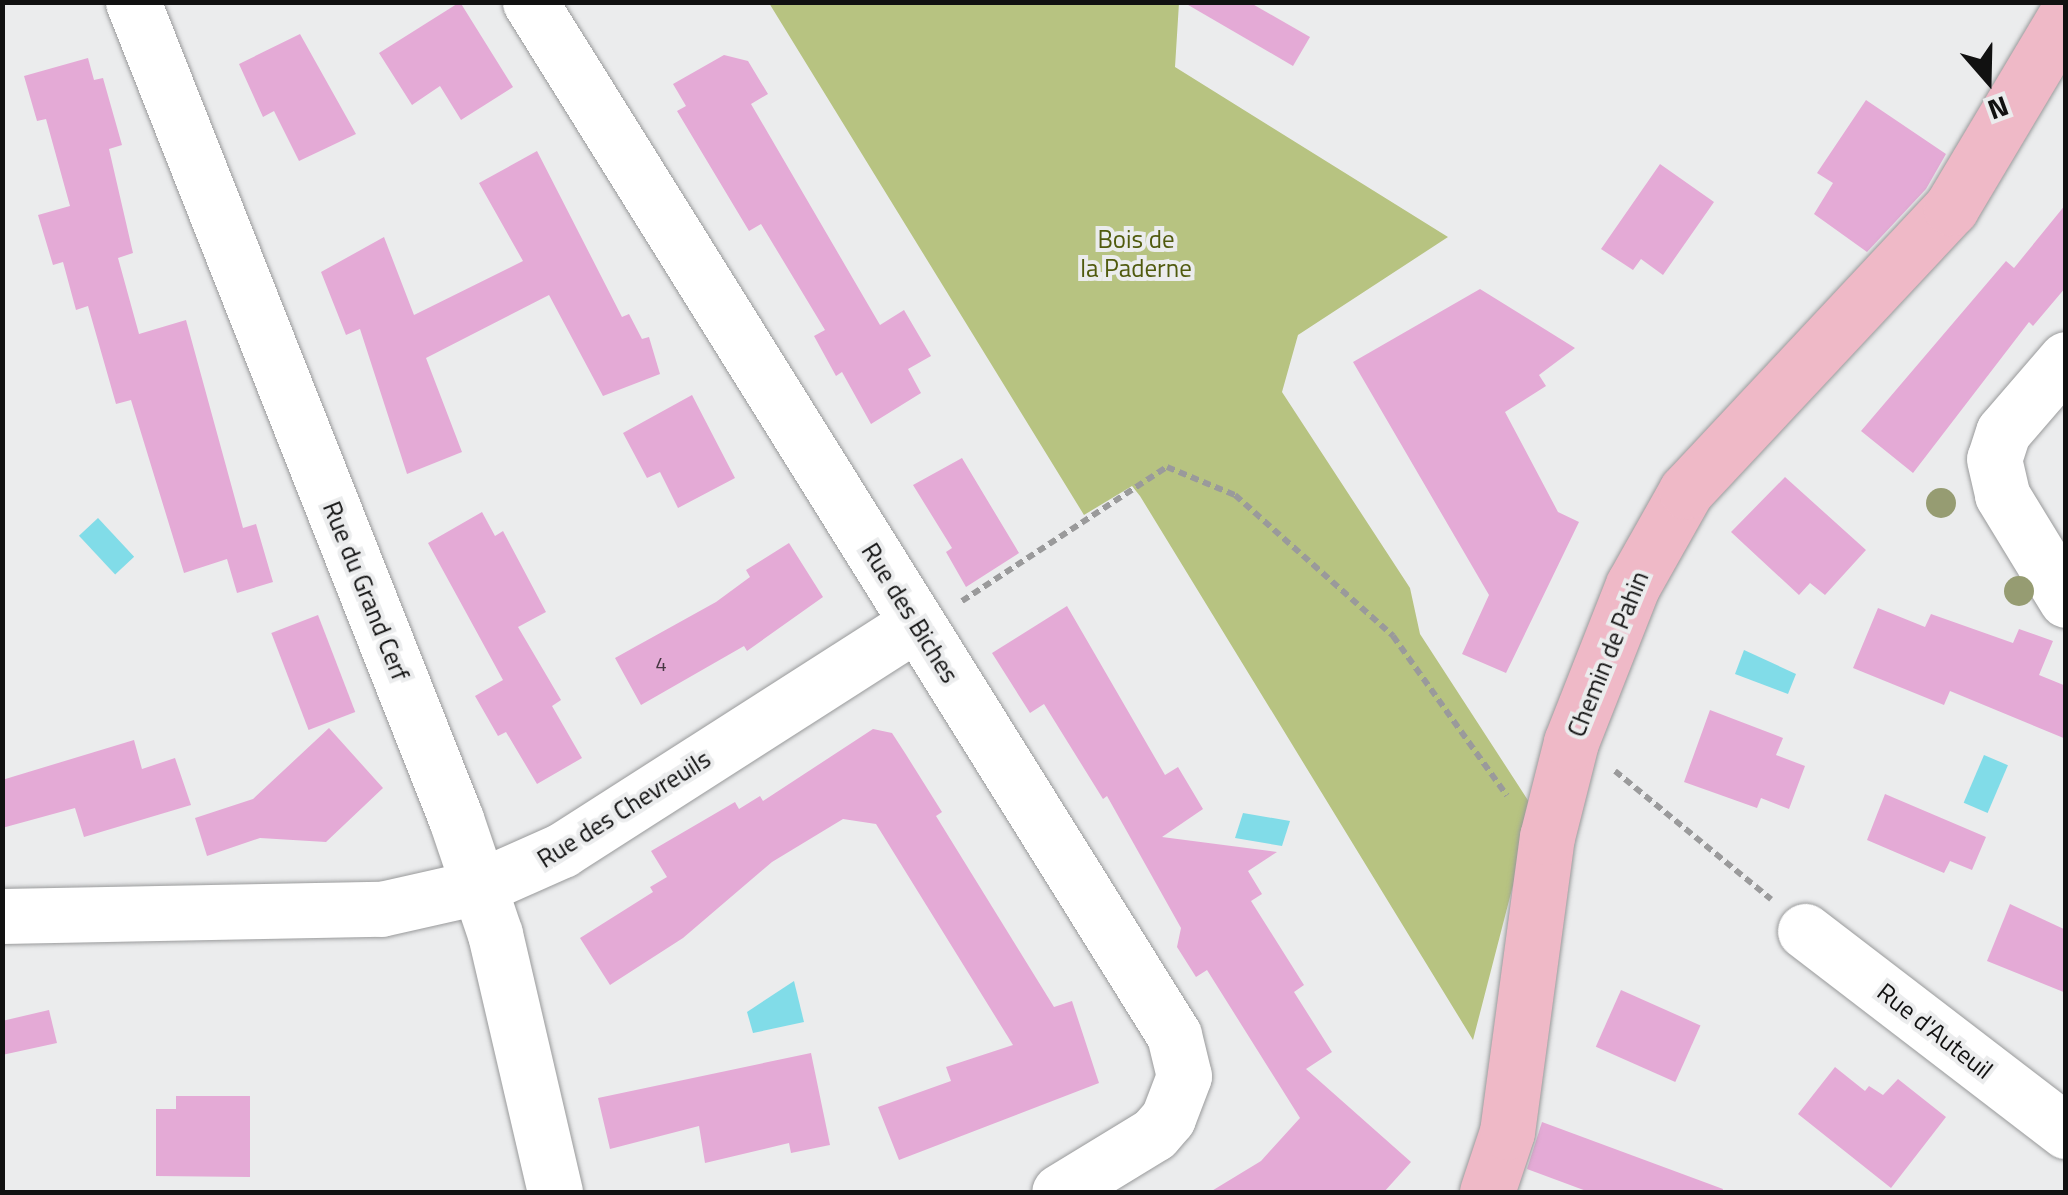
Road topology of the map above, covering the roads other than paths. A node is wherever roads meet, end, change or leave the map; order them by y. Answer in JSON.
{"nodes":[{"id":1,"x":133,"y":2,"type":"edge"},
{"id":2,"x":530,"y":2,"type":"edge"},
{"id":3,"x":2066,"y":14,"type":"edge"},
{"id":4,"x":2066,"y":360,"type":"edge"},
{"id":5,"x":2066,"y":600,"type":"edge"},
{"id":6,"x":916,"y":624,"type":"junction"},
{"id":7,"x":479,"y":887,"type":"junction"},
{"id":8,"x":2,"y":916,"type":"edge"},
{"id":9,"x":1805,"y":931,"type":"road end"},
{"id":10,"x":2066,"y":1131,"type":"edge"},
{"id":11,"x":554,"y":1192,"type":"edge"},
{"id":12,"x":1059,"y":1192,"type":"edge"},
{"id":13,"x":1487,"y":1192,"type":"edge"}],
"edges":[{"from":1,"to":7,"type":"street","name":"Rue du Grand Cerf"},
{"from":2,"to":6,"type":"street","name":"Rue des Biches"},
{"from":3,"to":13,"type":"main road","name":"Chemin de Pahin"},
{"from":4,"to":5,"type":"street"},
{"from":6,"to":7,"type":"street","name":"Rue des Chevreuils"},
{"from":6,"to":12,"type":"street","name":"Rue des Biches"},
{"from":7,"to":8,"type":"street","name":"Rue des Chevreuils"},
{"from":7,"to":11,"type":"street","name":"Rue du Grand Cerf"},
{"from":9,"to":10,"type":"street","name":"Rue d'Auteuil"}]}
